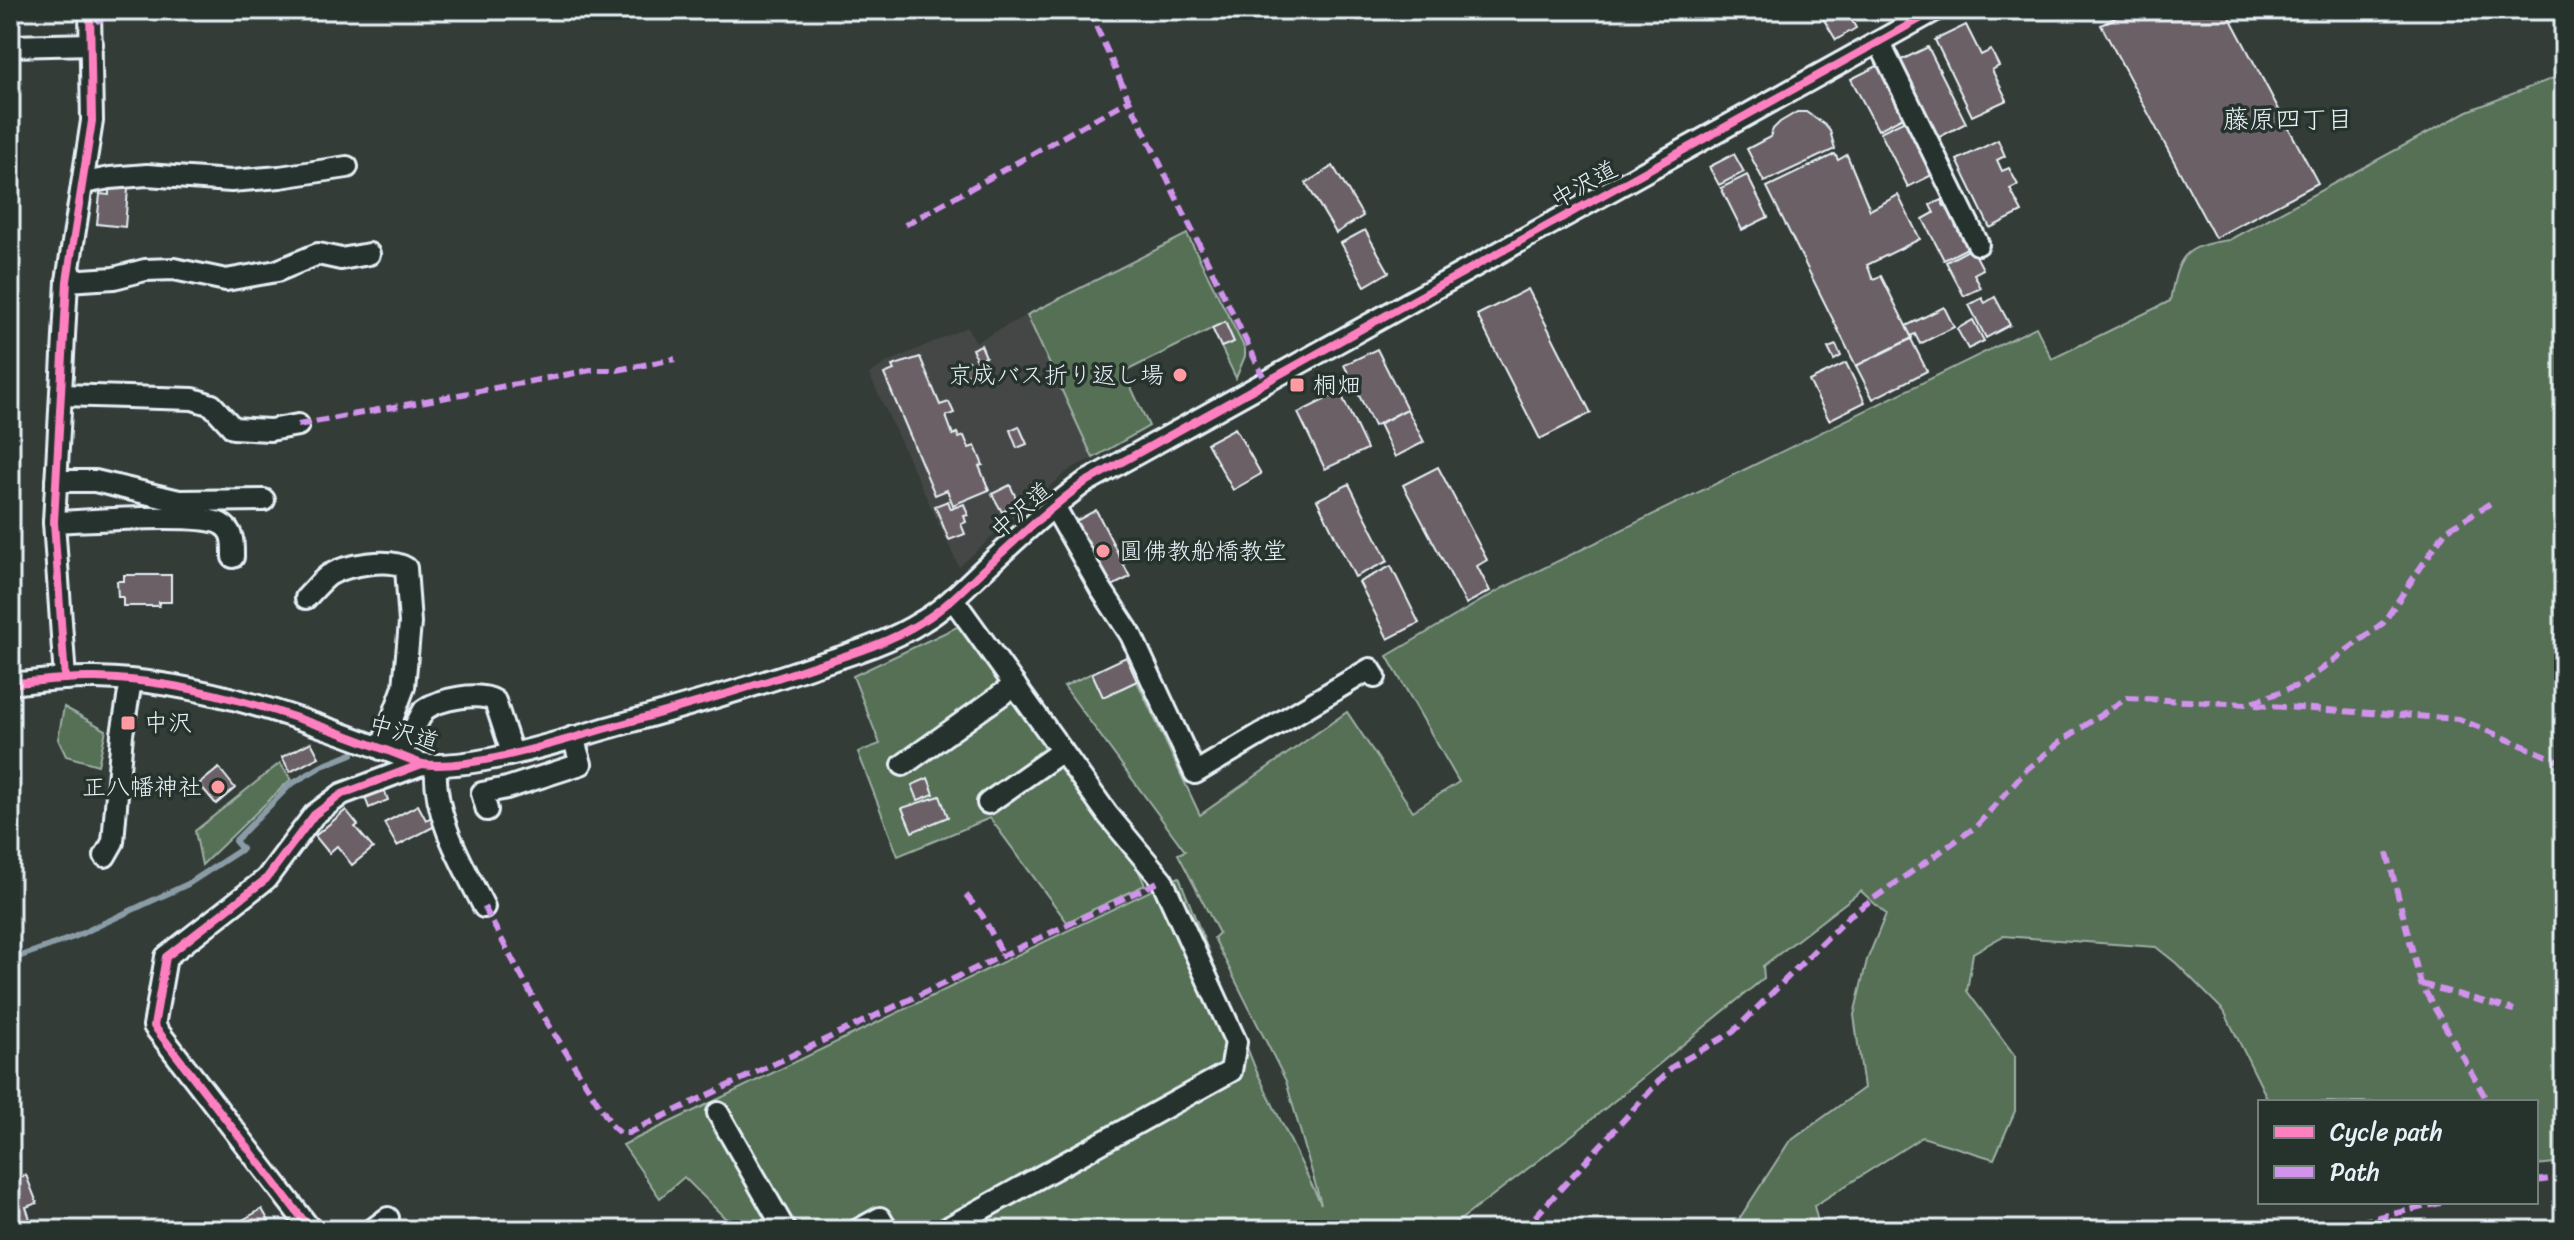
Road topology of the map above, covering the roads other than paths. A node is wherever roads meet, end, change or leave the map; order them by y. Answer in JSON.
{"nodes":[{"id":1,"x":90,"y":10,"type":"edge"},
{"id":2,"x":1936,"y":10,"type":"edge"},
{"id":3,"x":1879,"y":42,"type":"junction"},
{"id":4,"x":92,"y":44,"type":"junction"},
{"id":5,"x":10,"y":46,"type":"edge"},
{"id":6,"x":347,"y":167,"type":"dead end"},
{"id":7,"x":84,"y":183,"type":"junction"},
{"id":8,"x":1978,"y":244,"type":"dead end"},
{"id":9,"x":369,"y":254,"type":"dead end"},
{"id":10,"x":67,"y":281,"type":"junction"},
{"id":11,"x":61,"y":395,"type":"junction"},
{"id":12,"x":298,"y":425,"type":"dead end"},
{"id":13,"x":56,"y":481,"type":"junction"},
{"id":14,"x":264,"y":500,"type":"dead end"},
{"id":15,"x":1054,"y":506,"type":"junction"},
{"id":16,"x":54,"y":522,"type":"junction"},
{"id":17,"x":233,"y":557,"type":"dead end"},
{"id":18,"x":306,"y":598,"type":"dead end"},
{"id":19,"x":953,"y":599,"type":"junction"},
{"id":20,"x":1375,"y":677,"type":"dead end"},
{"id":21,"x":65,"y":679,"type":"junction"},
{"id":22,"x":131,"y":681,"type":"junction"},
{"id":23,"x":10,"y":684,"type":"edge"},
{"id":24,"x":1015,"y":685,"type":"junction"},
{"id":25,"x":573,"y":737,"type":"junction"},
{"id":26,"x":1062,"y":751,"type":"junction"},
{"id":27,"x":390,"y":752,"type":"junction"},
{"id":28,"x":512,"y":753,"type":"junction"},
{"id":29,"x":429,"y":765,"type":"junction"},
{"id":30,"x":903,"y":765,"type":"dead end"},
{"id":31,"x":988,"y":803,"type":"dead end"},
{"id":32,"x":487,"y":810,"type":"dead end"},
{"id":33,"x":105,"y":856,"type":"dead end"},
{"id":34,"x":484,"y":907,"type":"dead end"},
{"id":35,"x":718,"y":1113,"type":"dead end"},
{"id":36,"x":311,"y":1230,"type":"edge"},
{"id":37,"x":785,"y":1230,"type":"edge"},
{"id":38,"x":858,"y":1230,"type":"edge"},
{"id":39,"x":887,"y":1230,"type":"edge"},
{"id":40,"x":944,"y":1230,"type":"edge"}],
"edges":[{"from":1,"to":4,"type":"street"},
{"from":2,"to":3,"type":"street","name":"中沢道"},
{"from":3,"to":8,"type":"street"},
{"from":3,"to":15,"type":"street","name":"中沢道"},
{"from":4,"to":5,"type":"street"},
{"from":4,"to":7,"type":"street"},
{"from":6,"to":7,"type":"street"},
{"from":7,"to":10,"type":"street"},
{"from":9,"to":10,"type":"street"},
{"from":10,"to":11,"type":"street"},
{"from":11,"to":12,"type":"street"},
{"from":11,"to":13,"type":"street"},
{"from":13,"to":14,"type":"street"},
{"from":13,"to":16,"type":"street"},
{"from":15,"to":19,"type":"street","name":"中沢道"},
{"from":15,"to":20,"type":"street"},
{"from":16,"to":17,"type":"street"},
{"from":16,"to":21,"type":"street"},
{"from":18,"to":27,"type":"street"},
{"from":19,"to":24,"type":"street"},
{"from":19,"to":25,"type":"street","name":"中沢道"},
{"from":21,"to":22,"type":"street","name":"中沢道"},
{"from":21,"to":23,"type":"street","name":"中沢道"},
{"from":22,"to":27,"type":"street","name":"中沢道"},
{"from":22,"to":33,"type":"street"},
{"from":24,"to":26,"type":"street"},
{"from":24,"to":30,"type":"street"},
{"from":25,"to":28,"type":"street","name":"中沢道"},
{"from":25,"to":32,"type":"street"},
{"from":26,"to":31,"type":"street"},
{"from":26,"to":40,"type":"street"},
{"from":27,"to":28,"type":"street"},
{"from":27,"to":29,"type":"street","name":"中沢道"},
{"from":28,"to":29,"type":"street","name":"中沢道"},
{"from":29,"to":34,"type":"street"},
{"from":29,"to":36,"type":"street"},
{"from":35,"to":37,"type":"street"},
{"from":38,"to":39,"type":"street"}]}
